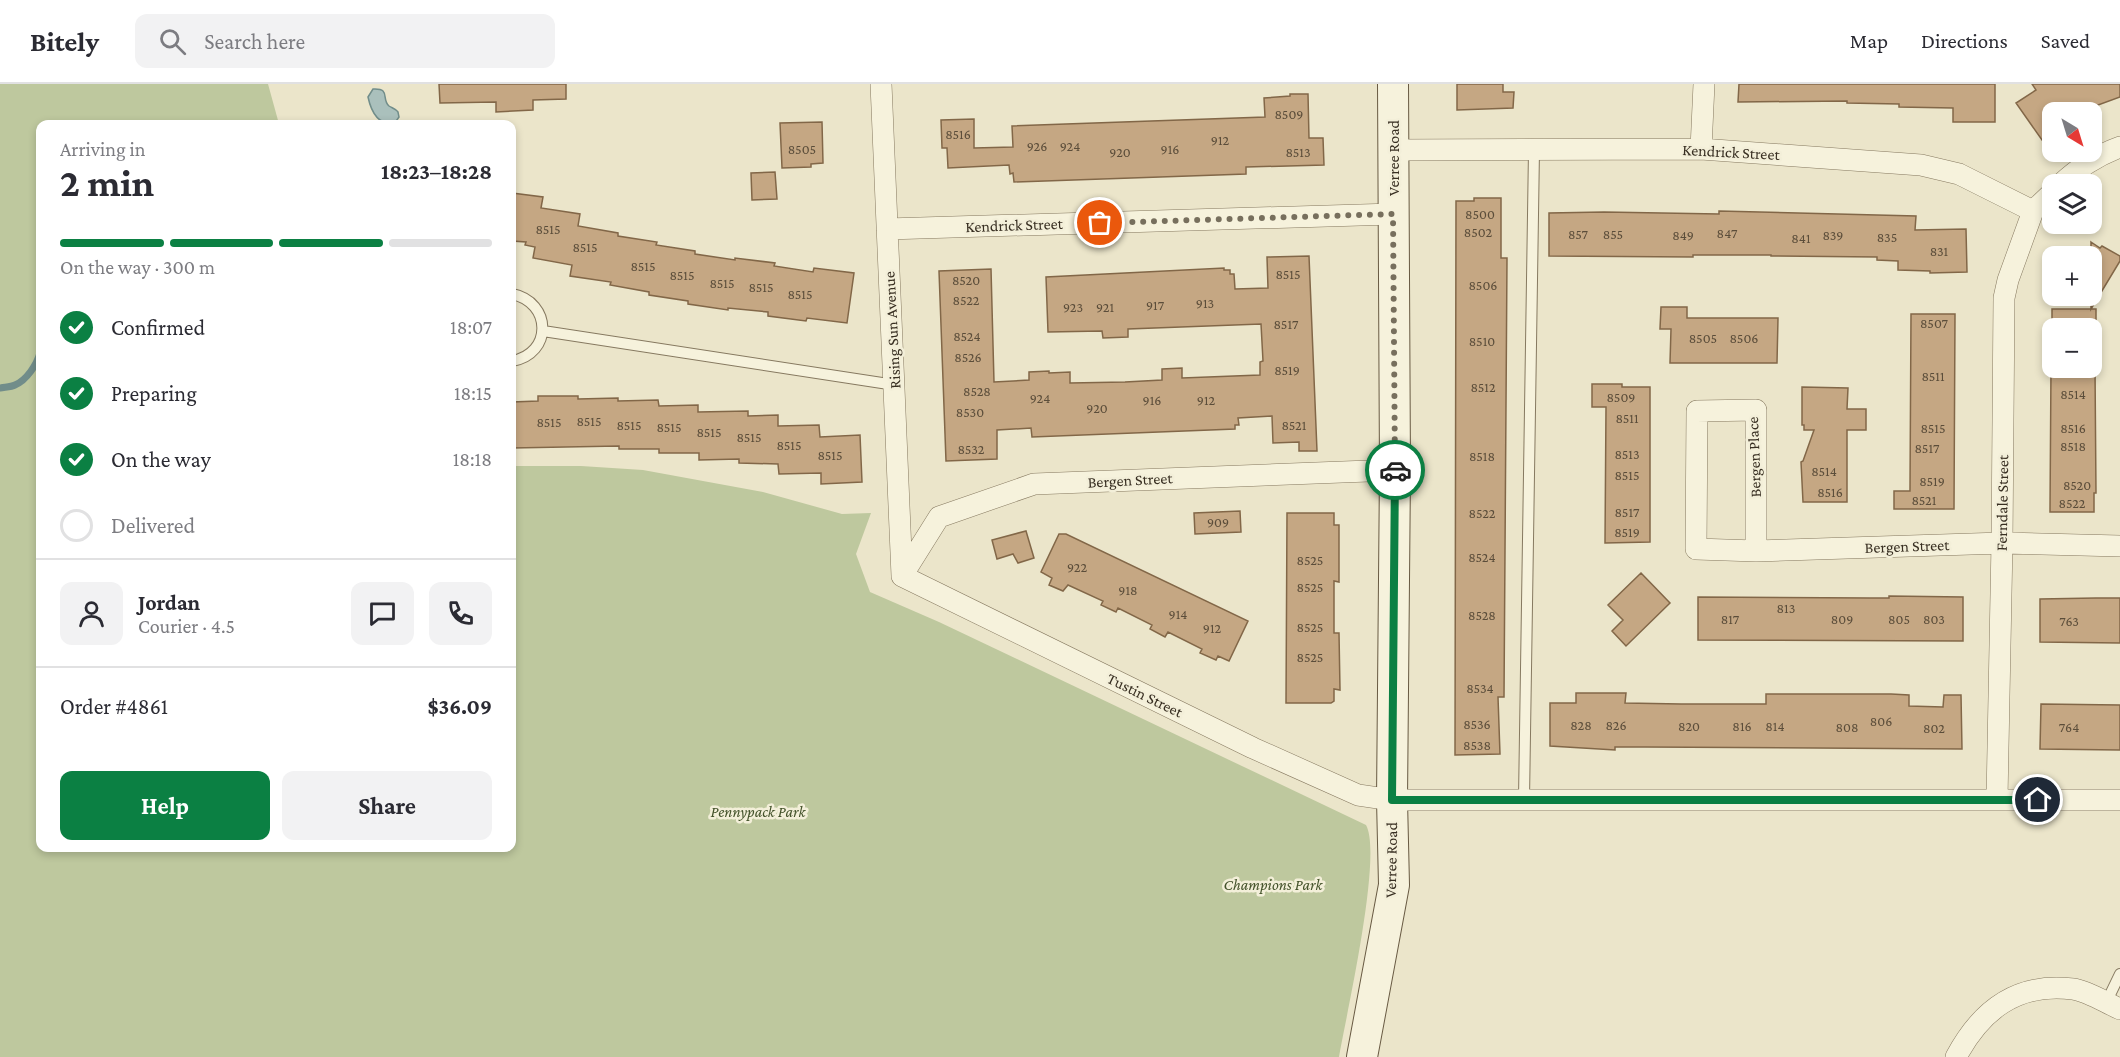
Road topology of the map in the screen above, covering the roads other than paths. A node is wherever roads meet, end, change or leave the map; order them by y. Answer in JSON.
{"nodes":[{"id":1,"x":881,"y":84,"type":"edge"},
{"id":2,"x":1393,"y":84,"type":"edge"},
{"id":3,"x":1704,"y":84,"type":"edge"},
{"id":4,"x":2120,"y":147,"type":"edge"},
{"id":5,"x":1701,"y":149,"type":"junction"},
{"id":6,"x":1393,"y":150,"type":"junction"},
{"id":7,"x":1534,"y":150,"type":"junction"},
{"id":8,"x":2072,"y":174,"type":"edge"},
{"id":9,"x":2042,"y":202,"type":"edge"},
{"id":10,"x":2033,"y":211,"type":"junction"},
{"id":11,"x":1393,"y":214,"type":"junction"},
{"id":12,"x":887,"y":229,"type":"junction"},
{"id":13,"x":516,"y":295,"type":"edge"},
{"id":14,"x":543,"y":331,"type":"junction"},
{"id":15,"x":516,"y":360,"type":"edge"},
{"id":16,"x":895,"y":385,"type":"junction"},
{"id":17,"x":1395,"y":470,"type":"junction"},
{"id":18,"x":2002,"y":543,"type":"junction"},
{"id":19,"x":2120,"y":546,"type":"edge"},
{"id":20,"x":1696,"y":547,"type":"joint"},
{"id":21,"x":1756,"y":552,"type":"junction"},
{"id":22,"x":903,"y":576,"type":"junction"},
{"id":23,"x":1997,"y":799,"type":"junction"},
{"id":24,"x":1392,"y":800,"type":"junction"},
{"id":25,"x":1524,"y":800,"type":"junction"},
{"id":26,"x":2120,"y":800,"type":"edge"},
{"id":27,"x":2120,"y":974,"type":"edge"},
{"id":28,"x":2113,"y":1006,"type":"edge"},
{"id":29,"x":1362,"y":1057,"type":"edge"},
{"id":30,"x":1956,"y":1057,"type":"edge"}],
"edges":[{"from":1,"to":12,"type":"street","name":"Rising Sun Avenue"},
{"from":2,"to":6,"type":"main road","name":"Verree Road"},
{"from":3,"to":5,"type":"street"},
{"from":4,"to":8,"type":"street"},
{"from":5,"to":7,"type":"street","name":"Kendrick Street"},
{"from":5,"to":10,"type":"street","name":"Kendrick Street"},
{"from":6,"to":7,"type":"street","name":"Kendrick Street"},
{"from":6,"to":11,"type":"main road","name":"Verree Road"},
{"from":7,"to":25,"type":"lane"},
{"from":9,"to":10,"type":"street"},
{"from":10,"to":18,"type":"street","name":"Ferndale Street"},
{"from":11,"to":12,"type":"street","name":"Kendrick Street"},
{"from":11,"to":17,"type":"main road","name":"Verree Road"},
{"from":12,"to":16,"type":"street","name":"Rising Sun Avenue"},
{"from":13,"to":14,"type":"lane"},
{"from":14,"to":15,"type":"lane"},
{"from":14,"to":16,"type":"lane"},
{"from":16,"to":22,"type":"street","name":"Rising Sun Avenue"},
{"from":17,"to":22,"type":"street","name":"Bergen Street"},
{"from":17,"to":24,"type":"main road","name":"Verree Road"},
{"from":18,"to":19,"type":"street","name":"Bergen Street"},
{"from":18,"to":21,"type":"street","name":"Bergen Street"},
{"from":18,"to":23,"type":"street","name":"Ferndale Street"},
{"from":20,"to":21,"type":"street","name":"Bergen Street"},
{"from":20,"to":21,"type":"street","name":"Bergen Place"},
{"from":22,"to":24,"type":"street","name":"Tustin Street"},
{"from":23,"to":25,"type":"street","name":"Tustin Street"},
{"from":23,"to":26,"type":"street","name":"Tustin Street"},
{"from":24,"to":25,"type":"street","name":"Tustin Street"},
{"from":24,"to":29,"type":"main road","name":"Verree Road"},
{"from":27,"to":28,"type":"lane"},
{"from":28,"to":30,"type":"street"}]}
